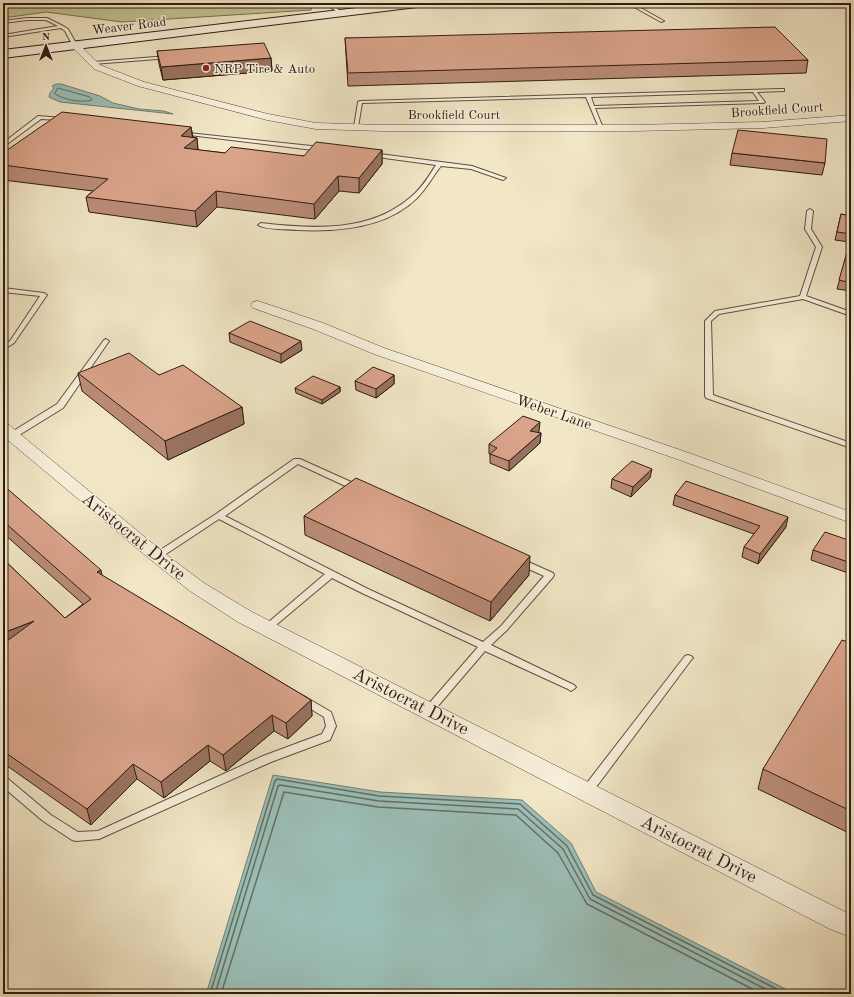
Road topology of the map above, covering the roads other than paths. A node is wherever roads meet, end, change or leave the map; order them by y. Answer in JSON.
{"nodes":[{"id":1,"x":327,"y":3,"type":"edge"},
{"id":2,"x":425,"y":3,"type":"edge"},
{"id":3,"x":629,"y":3,"type":"edge"},
{"id":4,"x":341,"y":13,"type":"junction"},
{"id":5,"x":662,"y":21,"type":"dead end"},
{"id":6,"x":3,"y":22,"type":"edge"},
{"id":7,"x":62,"y":27,"type":"junction"},
{"id":8,"x":3,"y":36,"type":"edge"},
{"id":9,"x":75,"y":45,"type":"junction"},
{"id":10,"x":3,"y":54,"type":"edge"},
{"id":11,"x":173,"y":56,"type":"edge"},
{"id":12,"x":93,"y":63,"type":"junction"},
{"id":13,"x":754,"y":90,"type":"junction"},
{"id":14,"x":782,"y":90,"type":"dead end"},
{"id":15,"x":666,"y":93,"type":"junction"},
{"id":16,"x":588,"y":96,"type":"junction"},
{"id":17,"x":674,"y":105,"type":"junction"},
{"id":18,"x":593,"y":107,"type":"junction"},
{"id":19,"x":851,"y":118,"type":"edge"},
{"id":20,"x":71,"y":120,"type":"edge"},
{"id":21,"x":356,"y":127,"type":"junction"},
{"id":22,"x":601,"y":128,"type":"junction"},
{"id":23,"x":173,"y":132,"type":"edge"},
{"id":24,"x":3,"y":145,"type":"edge"},
{"id":25,"x":330,"y":150,"type":"edge"},
{"id":26,"x":370,"y":154,"type":"edge"},
{"id":27,"x":440,"y":163,"type":"junction"},
{"id":28,"x":503,"y":178,"type":"dead end"},
{"id":29,"x":810,"y":211,"type":"dead end"},
{"id":30,"x":261,"y":225,"type":"dead end"},
{"id":31,"x":3,"y":290,"type":"edge"},
{"id":32,"x":803,"y":297,"type":"junction"},
{"id":33,"x":258,"y":305,"type":"dead end"},
{"id":34,"x":851,"y":314,"type":"edge"},
{"id":35,"x":106,"y":341,"type":"dead end"},
{"id":36,"x":3,"y":348,"type":"edge"},
{"id":37,"x":8,"y":432,"type":"edge"},
{"id":38,"x":851,"y":446,"type":"edge"},
{"id":39,"x":362,"y":490,"type":"edge"},
{"id":40,"x":219,"y":516,"type":"junction"},
{"id":41,"x":851,"y":518,"type":"edge"},
{"id":42,"x":157,"y":556,"type":"junction"},
{"id":43,"x":514,"y":559,"type":"edge"},
{"id":44,"x":331,"y":574,"type":"junction"},
{"id":45,"x":267,"y":628,"type":"junction"},
{"id":46,"x":484,"y":646,"type":"junction"},
{"id":47,"x":688,"y":658,"type":"dead end"},
{"id":48,"x":571,"y":687,"type":"dead end"},
{"id":49,"x":295,"y":694,"type":"edge"},
{"id":50,"x":429,"y":710,"type":"junction"},
{"id":51,"x":3,"y":781,"type":"edge"},
{"id":52,"x":587,"y":791,"type":"junction"},
{"id":53,"x":851,"y":926,"type":"edge"}],
"edges":[{"from":1,"to":4,"type":"lane"},
{"from":2,"to":4,"type":"main road","name":"Weaver Road"},
{"from":3,"to":5,"type":"lane"},
{"from":4,"to":9,"type":"main road","name":"Weaver Road"},
{"from":6,"to":7,"type":"lane"},
{"from":7,"to":8,"type":"lane"},
{"from":7,"to":9,"type":"lane"},
{"from":9,"to":10,"type":"main road","name":"Weaver Road"},
{"from":9,"to":12,"type":"street","name":"Brookfield Court"},
{"from":11,"to":12,"type":"lane"},
{"from":12,"to":21,"type":"street","name":"Brookfield Court"},
{"from":13,"to":14,"type":"lane"},
{"from":13,"to":15,"type":"lane"},
{"from":13,"to":17,"type":"lane"},
{"from":15,"to":16,"type":"lane"},
{"from":15,"to":17,"type":"lane"},
{"from":16,"to":18,"type":"lane"},
{"from":16,"to":21,"type":"lane"},
{"from":17,"to":18,"type":"lane"},
{"from":18,"to":22,"type":"lane"},
{"from":19,"to":22,"type":"street","name":"Brookfield Court"},
{"from":20,"to":24,"type":"lane"},
{"from":21,"to":22,"type":"street","name":"Brookfield Court"},
{"from":23,"to":25,"type":"lane"},
{"from":26,"to":27,"type":"lane"},
{"from":27,"to":28,"type":"lane"},
{"from":27,"to":30,"type":"lane"},
{"from":29,"to":32,"type":"lane"},
{"from":31,"to":36,"type":"lane"},
{"from":32,"to":34,"type":"lane"},
{"from":32,"to":38,"type":"lane"},
{"from":33,"to":41,"type":"street","name":"Weber Lane"},
{"from":35,"to":37,"type":"lane"},
{"from":37,"to":42,"type":"street","name":"Aristocrat Drive"},
{"from":39,"to":40,"type":"lane"},
{"from":40,"to":42,"type":"lane"},
{"from":40,"to":44,"type":"lane"},
{"from":42,"to":45,"type":"street","name":"Aristocrat Drive"},
{"from":43,"to":46,"type":"lane"},
{"from":44,"to":45,"type":"lane"},
{"from":44,"to":46,"type":"lane"},
{"from":45,"to":50,"type":"street","name":"Aristocrat Drive"},
{"from":46,"to":48,"type":"lane"},
{"from":46,"to":50,"type":"lane"},
{"from":47,"to":52,"type":"lane"},
{"from":49,"to":51,"type":"lane"},
{"from":50,"to":52,"type":"street","name":"Aristocrat Drive"},
{"from":52,"to":53,"type":"street","name":"Aristocrat Drive"}]}
